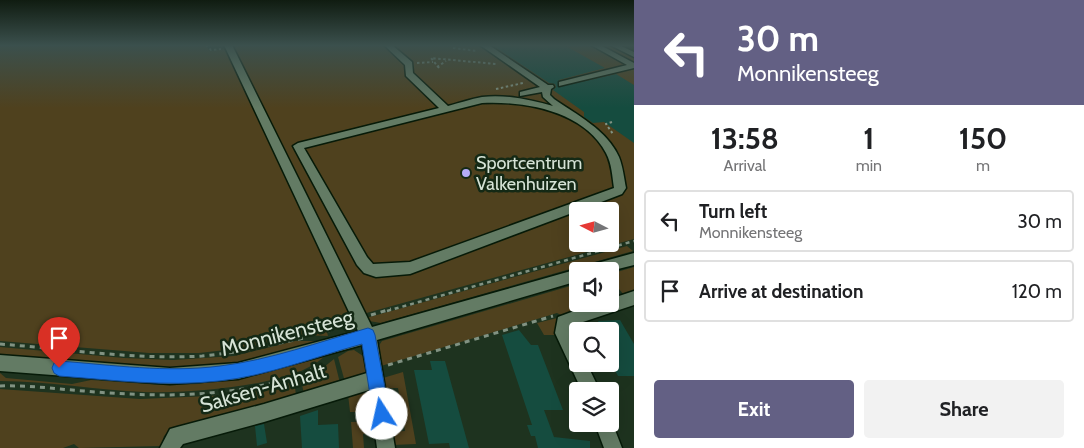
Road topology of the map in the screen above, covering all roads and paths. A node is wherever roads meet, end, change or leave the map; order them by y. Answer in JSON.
{"nodes":[{"id":1,"x":239,"y":66,"type":"edge"},
{"id":2,"x":409,"y":66,"type":"edge"},
{"id":3,"x":516,"y":66,"type":"edge"},
{"id":4,"x":634,"y":66,"type":"edge"},
{"id":5,"x":555,"y":86,"type":"junction"},
{"id":6,"x":523,"y":94,"type":"dead end"},
{"id":7,"x":446,"y":109,"type":"junction"},
{"id":8,"x":576,"y":119,"type":"junction"},
{"id":9,"x":634,"y":241,"type":"edge"},
{"id":10,"x":634,"y":259,"type":"edge"},
{"id":11,"x":619,"y":263,"type":"edge"},
{"id":12,"x":569,"y":278,"type":"edge"},
{"id":13,"x":634,"y":298,"type":"edge"},
{"id":14,"x":359,"y":318,"type":"junction"},
{"id":15,"x":565,"y":320,"type":"junction"},
{"id":16,"x":327,"y":325,"type":"dead end"},
{"id":17,"x":368,"y":335,"type":"junction"},
{"id":18,"x":306,"y":338,"type":"dead end"},
{"id":19,"x":0,"y":344,"type":"edge"},
{"id":20,"x":569,"y":345,"type":"edge"},
{"id":21,"x":0,"y":363,"type":"edge"},
{"id":22,"x":375,"y":374,"type":"junction"},
{"id":23,"x":607,"y":432,"type":"edge"},
{"id":24,"x":169,"y":448,"type":"edge"},
{"id":25,"x":386,"y":448,"type":"edge"},
{"id":26,"x":614,"y":448,"type":"edge"}],
"edges":[{"from":1,"to":14,"type":"street"},
{"from":2,"to":7,"type":"street"},
{"from":3,"to":5,"type":"street"},
{"from":4,"to":5,"type":"street"},
{"from":5,"to":6,"type":"street"},
{"from":5,"to":8,"type":"street"},
{"from":7,"to":8,"type":"street"},
{"from":7,"to":8,"type":"street"},
{"from":9,"to":14,"type":"path","name":"Monnikensteeg"},
{"from":10,"to":11,"type":"street"},
{"from":12,"to":17,"type":"street","name":"Monnikensteeg"},
{"from":13,"to":15,"type":"street"},
{"from":14,"to":16,"type":"path","name":"Monnikensteeg"},
{"from":14,"to":17,"type":"street"},
{"from":15,"to":20,"type":"street"},
{"from":15,"to":22,"type":"path"},
{"from":17,"to":21,"type":"street","name":"Monnikensteeg"},
{"from":17,"to":22,"type":"street"},
{"from":18,"to":19,"type":"path"},
{"from":22,"to":24,"type":"street","name":"Saksen-Anhalt"},
{"from":22,"to":25,"type":"street"},
{"from":23,"to":26,"type":"street"}]}
